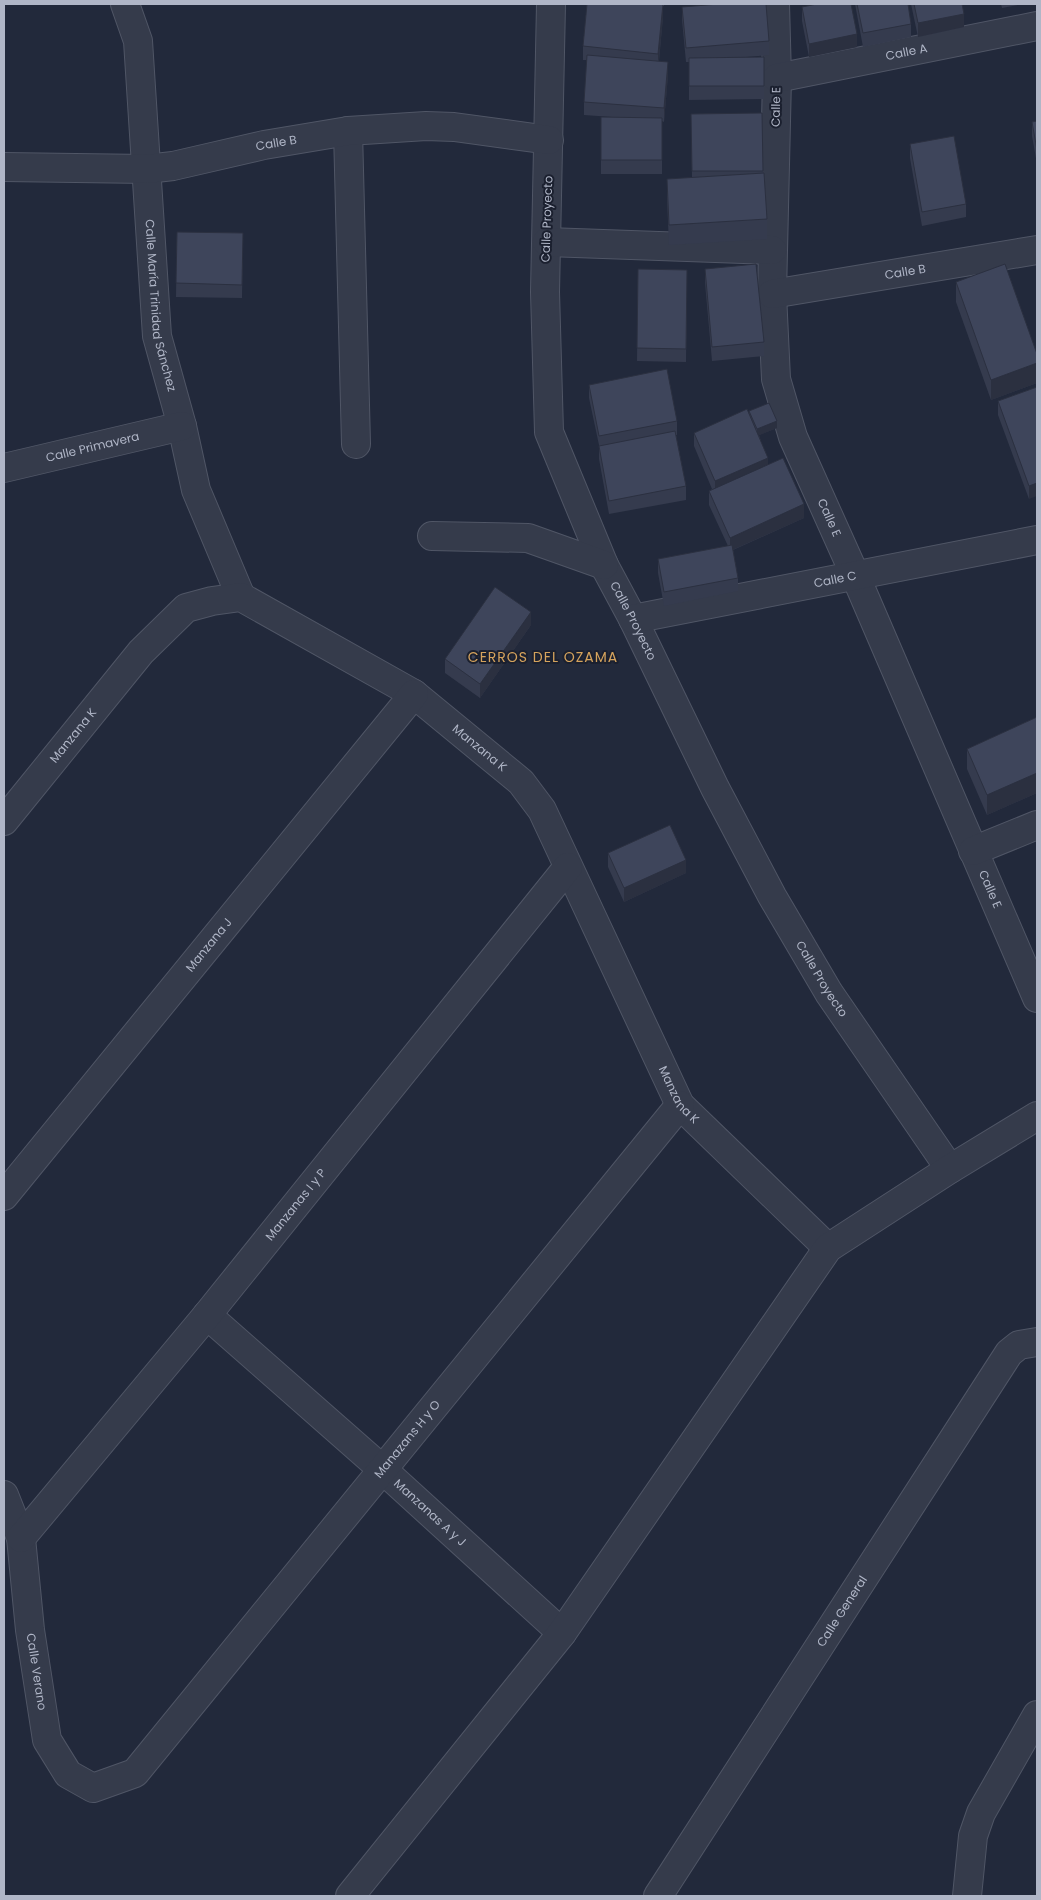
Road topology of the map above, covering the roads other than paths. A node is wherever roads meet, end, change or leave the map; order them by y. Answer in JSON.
{"nodes":[{"id":1,"x":125,"y":4,"type":"edge"},
{"id":2,"x":551,"y":4,"type":"edge"},
{"id":3,"x":775,"y":4,"type":"edge"},
{"id":4,"x":1037,"y":26,"type":"edge"},
{"id":5,"x":776,"y":78,"type":"junction"},
{"id":6,"x":348,"y":131,"type":"junction"},
{"id":7,"x":549,"y":140,"type":"junction"},
{"id":8,"x":4,"y":167,"type":"edge"},
{"id":9,"x":147,"y":169,"type":"junction"},
{"id":10,"x":547,"y":242,"type":"junction"},
{"id":11,"x":772,"y":250,"type":"junction"},
{"id":12,"x":1037,"y":250,"type":"edge"},
{"id":13,"x":772,"y":294,"type":"junction"},
{"id":14,"x":182,"y":426,"type":"junction"},
{"id":15,"x":356,"y":444,"type":"dead end"},
{"id":16,"x":4,"y":468,"type":"edge"},
{"id":17,"x":432,"y":536,"type":"dead end"},
{"id":18,"x":1037,"y":540,"type":"edge"},
{"id":19,"x":604,"y":565,"type":"junction"},
{"id":20,"x":855,"y":575,"type":"junction"},
{"id":21,"x":241,"y":597,"type":"junction"},
{"id":22,"x":633,"y":619,"type":"junction"},
{"id":23,"x":414,"y":694,"type":"junction"},
{"id":24,"x":4,"y":821,"type":"edge"},
{"id":25,"x":1037,"y":825,"type":"edge"},
{"id":26,"x":973,"y":851,"type":"junction"},
{"id":27,"x":568,"y":867,"type":"junction"},
{"id":28,"x":1037,"y":998,"type":"edge"},
{"id":29,"x":680,"y":1104,"type":"junction"},
{"id":30,"x":1037,"y":1116,"type":"edge"},
{"id":31,"x":950,"y":1169,"type":"junction"},
{"id":32,"x":4,"y":1196,"type":"edge"},
{"id":33,"x":828,"y":1248,"type":"junction"},
{"id":34,"x":207,"y":1315,"type":"junction"},
{"id":35,"x":1037,"y":1342,"type":"edge"},
{"id":36,"x":382,"y":1469,"type":"junction"},
{"id":37,"x":4,"y":1495,"type":"edge"},
{"id":38,"x":21,"y":1538,"type":"junction"},
{"id":39,"x":562,"y":1633,"type":"junction"},
{"id":40,"x":1037,"y":1715,"type":"edge"},
{"id":41,"x":135,"y":1773,"type":"joint"},
{"id":42,"x":350,"y":1896,"type":"edge"},
{"id":43,"x":658,"y":1896,"type":"edge"},
{"id":44,"x":967,"y":1896,"type":"edge"}],
"edges":[{"from":1,"to":9,"type":"street","name":"Calle María Trinidad Sánchez"},
{"from":2,"to":7,"type":"street","name":"Calle Proyecto"},
{"from":3,"to":5,"type":"street","name":"Calle E"},
{"from":4,"to":5,"type":"street","name":"Calle A"},
{"from":5,"to":11,"type":"street","name":"Calle E"},
{"from":6,"to":7,"type":"street","name":"Calle B"},
{"from":6,"to":9,"type":"street","name":"Calle B"},
{"from":6,"to":15,"type":"street"},
{"from":7,"to":10,"type":"street","name":"Calle Proyecto"},
{"from":8,"to":9,"type":"street","name":"Calle B"},
{"from":9,"to":14,"type":"street","name":"Calle María Trinidad Sánchez"},
{"from":10,"to":11,"type":"street"},
{"from":10,"to":19,"type":"street","name":"Calle Proyecto"},
{"from":11,"to":13,"type":"street","name":"Calle E"},
{"from":12,"to":13,"type":"street","name":"Calle B"},
{"from":13,"to":20,"type":"street","name":"Calle E"},
{"from":14,"to":16,"type":"street","name":"Calle Primavera"},
{"from":14,"to":21,"type":"street","name":"Calle María Trinidad Sánchez"},
{"from":17,"to":19,"type":"street"},
{"from":18,"to":20,"type":"street","name":"Calle C"},
{"from":19,"to":22,"type":"street","name":"Calle Proyecto"},
{"from":20,"to":22,"type":"street","name":"Calle C"},
{"from":20,"to":26,"type":"street","name":"Calle E"},
{"from":21,"to":23,"type":"street","name":"Manzana K"},
{"from":21,"to":24,"type":"street","name":"Manzana K"},
{"from":22,"to":31,"type":"street","name":"Calle Proyecto"},
{"from":23,"to":27,"type":"street","name":"Manzana K"},
{"from":23,"to":32,"type":"street","name":"Manzana J"},
{"from":25,"to":26,"type":"street"},
{"from":26,"to":28,"type":"street","name":"Calle E"},
{"from":27,"to":29,"type":"street","name":"Manzana K"},
{"from":27,"to":34,"type":"street","name":"Manzanas I y P"},
{"from":29,"to":33,"type":"street","name":"Manzana K"},
{"from":29,"to":36,"type":"street","name":"Manazans H y O"},
{"from":30,"to":31,"type":"street"},
{"from":31,"to":33,"type":"street"},
{"from":33,"to":39,"type":"street"},
{"from":34,"to":36,"type":"street","name":"Manzanas A y J"},
{"from":34,"to":38,"type":"street","name":"Manzanas I y P"},
{"from":35,"to":43,"type":"street","name":"Calle General"},
{"from":36,"to":39,"type":"street","name":"Manzanas A y J"},
{"from":36,"to":41,"type":"street","name":"Manazans H y O"},
{"from":37,"to":38,"type":"street","name":"Calle Verano"},
{"from":38,"to":41,"type":"street","name":"Calle Verano"},
{"from":39,"to":42,"type":"street"},
{"from":40,"to":44,"type":"street"}]}
